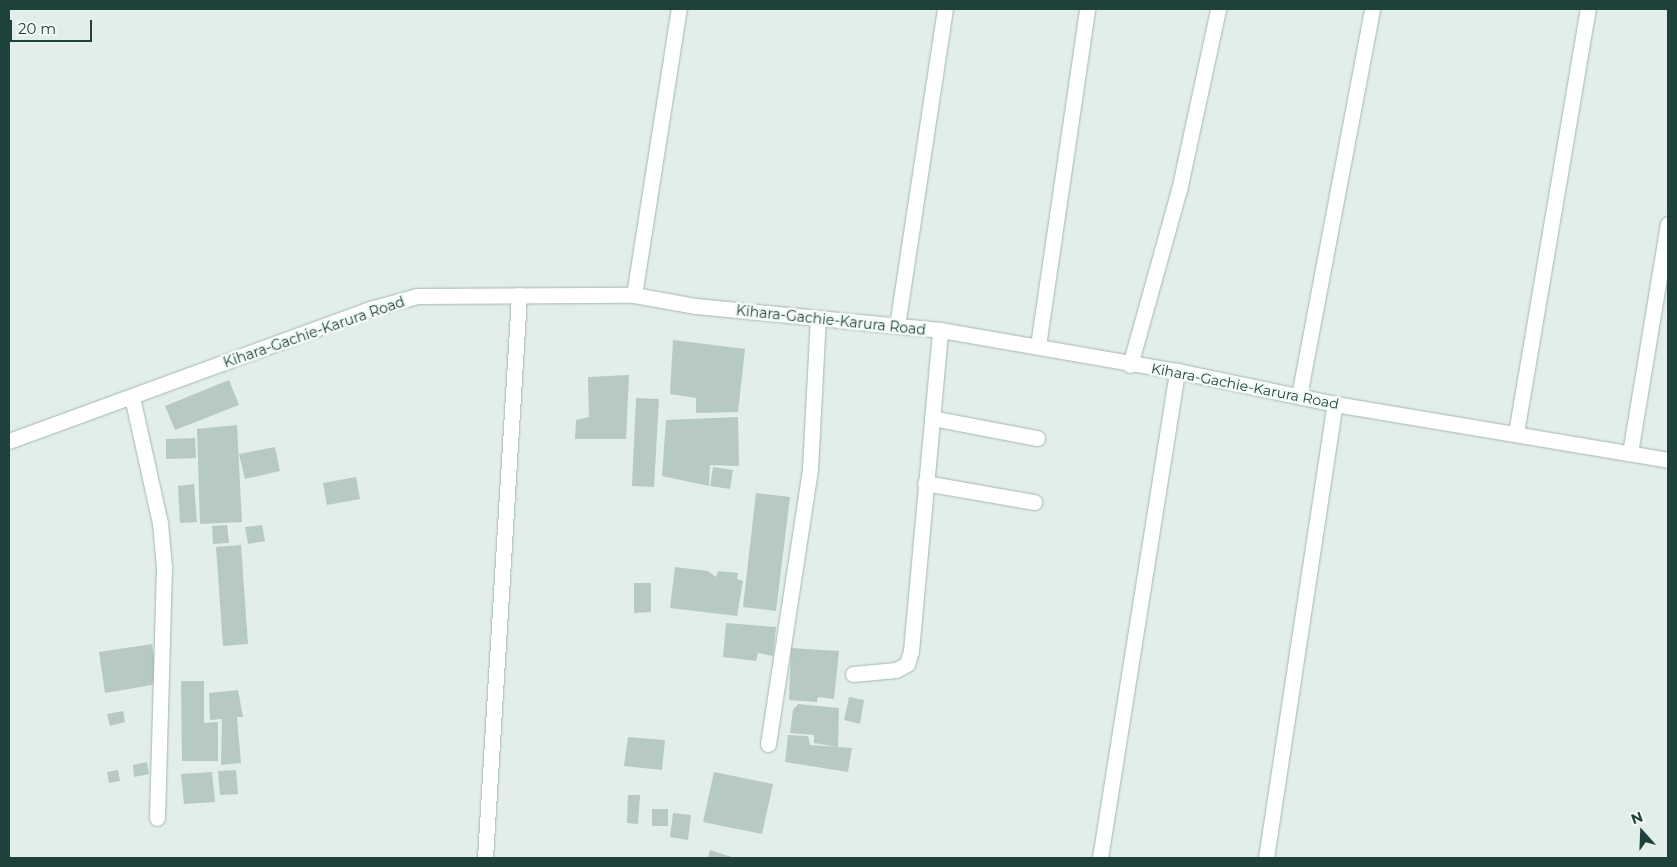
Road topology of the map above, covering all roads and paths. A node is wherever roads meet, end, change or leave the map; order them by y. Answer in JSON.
{"nodes":[{"id":1,"x":679,"y":9,"type":"edge"},
{"id":2,"x":945,"y":9,"type":"edge"},
{"id":3,"x":1087,"y":9,"type":"edge"},
{"id":4,"x":1218,"y":9,"type":"edge"},
{"id":5,"x":1372,"y":9,"type":"edge"},
{"id":6,"x":1588,"y":9,"type":"edge"},
{"id":7,"x":1668,"y":224,"type":"edge"},
{"id":8,"x":519,"y":295,"type":"junction"},
{"id":9,"x":634,"y":295,"type":"junction"},
{"id":10,"x":818,"y":318,"type":"junction"},
{"id":11,"x":897,"y":326,"type":"junction"},
{"id":12,"x":940,"y":330,"type":"junction"},
{"id":13,"x":1038,"y":346,"type":"junction"},
{"id":14,"x":1130,"y":365,"type":"junction"},
{"id":15,"x":1177,"y":371,"type":"junction"},
{"id":16,"x":1299,"y":396,"type":"junction"},
{"id":17,"x":132,"y":397,"type":"junction"},
{"id":18,"x":1335,"y":404,"type":"junction"},
{"id":19,"x":932,"y":418,"type":"junction"},
{"id":20,"x":1516,"y":433,"type":"junction"},
{"id":21,"x":1037,"y":438,"type":"dead end"},
{"id":22,"x":9,"y":441,"type":"edge"},
{"id":23,"x":1630,"y":453,"type":"junction"},
{"id":24,"x":1668,"y":460,"type":"edge"},
{"id":25,"x":925,"y":483,"type":"junction"},
{"id":26,"x":1034,"y":502,"type":"dead end"},
{"id":27,"x":853,"y":674,"type":"dead end"},
{"id":28,"x":768,"y":744,"type":"dead end"},
{"id":29,"x":157,"y":818,"type":"dead end"},
{"id":30,"x":486,"y":858,"type":"edge"},
{"id":31,"x":1100,"y":858,"type":"edge"},
{"id":32,"x":1266,"y":858,"type":"edge"}],
"edges":[{"from":1,"to":9,"type":"street"},
{"from":2,"to":11,"type":"street"},
{"from":3,"to":13,"type":"street"},
{"from":4,"to":14,"type":"street"},
{"from":5,"to":16,"type":"street"},
{"from":6,"to":20,"type":"street"},
{"from":7,"to":23,"type":"street"},
{"from":8,"to":9,"type":"street","name":"Kihara-Gachie-Karura Road"},
{"from":8,"to":17,"type":"street","name":"Kihara-Gachie-Karura Road"},
{"from":8,"to":30,"type":"street"},
{"from":9,"to":10,"type":"street","name":"Kihara-Gachie-Karura Road"},
{"from":10,"to":11,"type":"street","name":"Kihara-Gachie-Karura Road"},
{"from":10,"to":28,"type":"street"},
{"from":11,"to":12,"type":"street","name":"Kihara-Gachie-Karura Road"},
{"from":12,"to":13,"type":"street","name":"Kihara-Gachie-Karura Road"},
{"from":12,"to":19,"type":"street"},
{"from":13,"to":14,"type":"street","name":"Kihara-Gachie-Karura Road"},
{"from":14,"to":15,"type":"street","name":"Kihara-Gachie-Karura Road"},
{"from":15,"to":16,"type":"street","name":"Kihara-Gachie-Karura Road"},
{"from":15,"to":31,"type":"street"},
{"from":16,"to":18,"type":"street","name":"Kihara-Gachie-Karura Road"},
{"from":17,"to":22,"type":"street","name":"Kihara-Gachie-Karura Road"},
{"from":17,"to":29,"type":"street"},
{"from":18,"to":20,"type":"street","name":"Kihara-Gachie-Karura Road"},
{"from":18,"to":32,"type":"street"},
{"from":19,"to":21,"type":"street"},
{"from":19,"to":25,"type":"street"},
{"from":20,"to":23,"type":"street","name":"Kihara-Gachie-Karura Road"},
{"from":23,"to":24,"type":"street","name":"Kihara-Gachie-Karura Road"},
{"from":25,"to":26,"type":"street"},
{"from":25,"to":27,"type":"street"}]}
